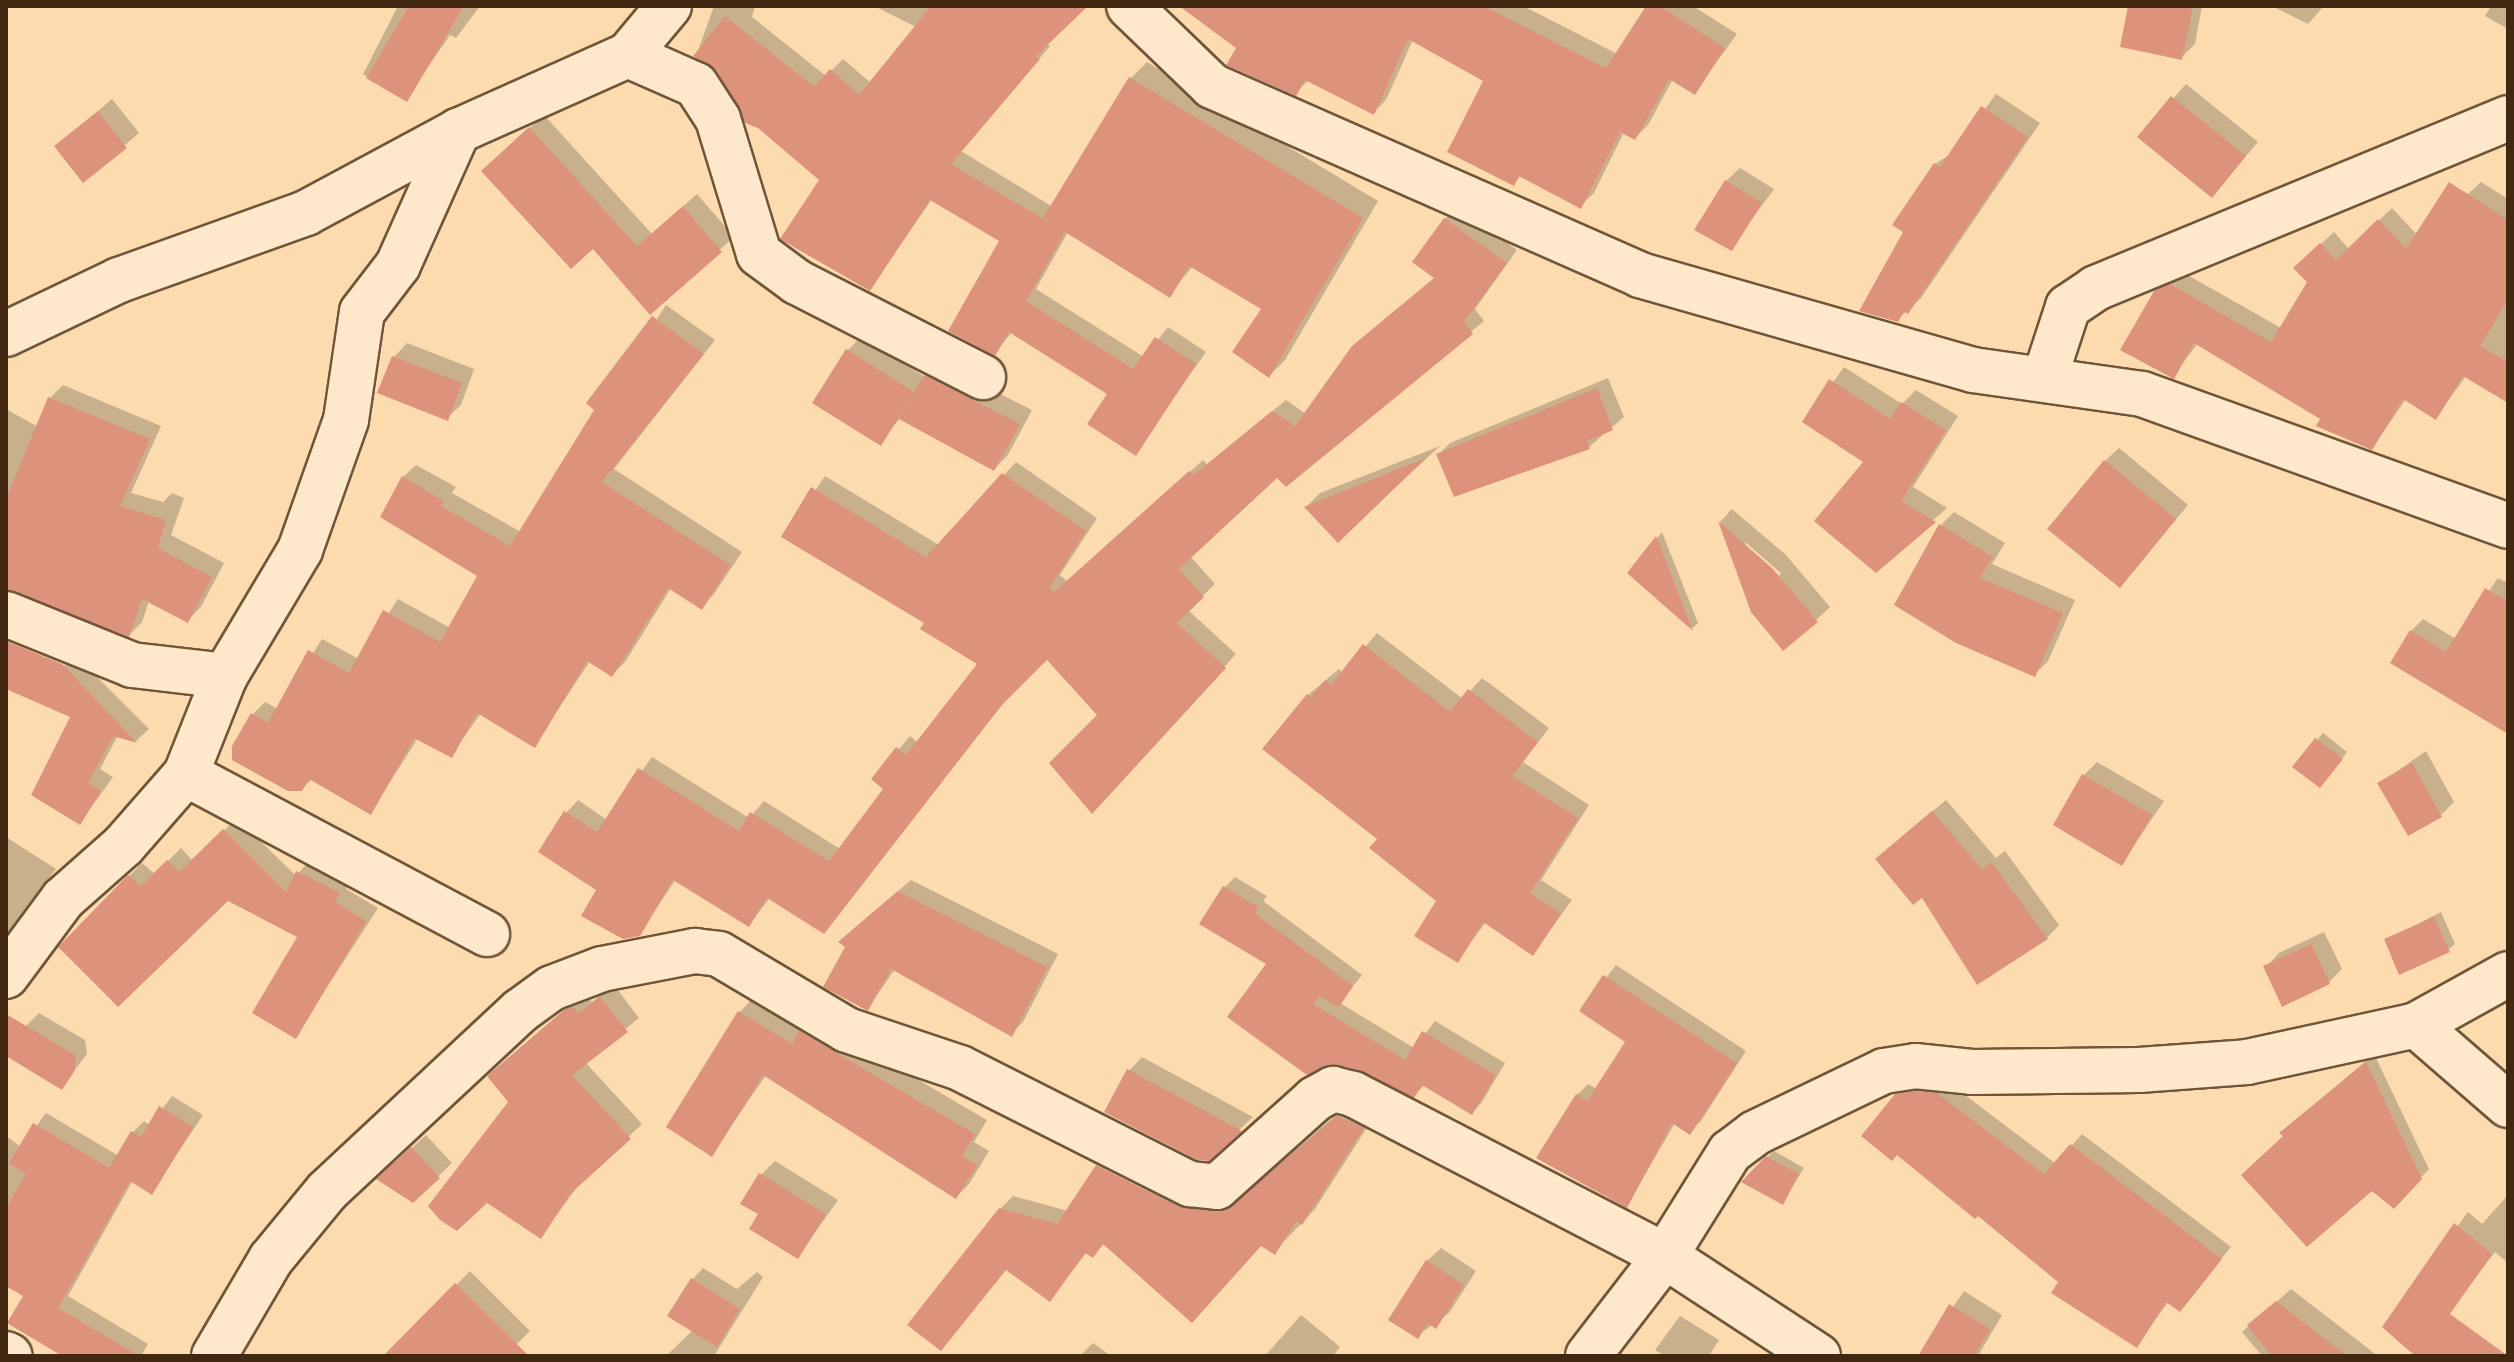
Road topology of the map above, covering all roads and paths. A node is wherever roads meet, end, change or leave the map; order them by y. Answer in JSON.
{"nodes":[{"id":1,"x":669,"y":6,"type":"edge"},
{"id":2,"x":1129,"y":6,"type":"edge"},
{"id":3,"x":628,"y":55,"type":"junction"},
{"id":4,"x":2508,"y":118,"type":"edge"},
{"id":5,"x":458,"y":131,"type":"junction"},
{"id":6,"x":6,"y":334,"type":"edge"},
{"id":7,"x":983,"y":377,"type":"dead end"},
{"id":8,"x":2045,"y":377,"type":"junction"},
{"id":9,"x":2508,"y":526,"type":"edge"},
{"id":10,"x":6,"y":614,"type":"edge"},
{"id":11,"x":225,"y":676,"type":"junction"},
{"id":12,"x":186,"y":774,"type":"junction"},
{"id":13,"x":487,"y":934,"type":"dead end"},
{"id":14,"x":2508,"y":974,"type":"edge"},
{"id":15,"x":6,"y":976,"type":"edge"},
{"id":16,"x":2416,"y":1025,"type":"junction"},
{"id":17,"x":2508,"y":1105,"type":"edge"},
{"id":18,"x":1665,"y":1256,"type":"junction"},
{"id":19,"x":214,"y":1356,"type":"edge"},
{"id":20,"x":1588,"y":1356,"type":"edge"},
{"id":21,"x":1818,"y":1356,"type":"edge"}],
"edges":[{"from":1,"to":3,"type":"street"},
{"from":2,"to":8,"type":"street"},
{"from":3,"to":5,"type":"street"},
{"from":3,"to":7,"type":"street"},
{"from":4,"to":8,"type":"street"},
{"from":5,"to":6,"type":"street"},
{"from":5,"to":11,"type":"street"},
{"from":8,"to":9,"type":"street"},
{"from":10,"to":11,"type":"street"},
{"from":11,"to":12,"type":"street"},
{"from":12,"to":13,"type":"street"},
{"from":12,"to":15,"type":"street"},
{"from":14,"to":16,"type":"street"},
{"from":16,"to":17,"type":"street"},
{"from":16,"to":18,"type":"street"},
{"from":18,"to":19,"type":"street"},
{"from":18,"to":20,"type":"street"},
{"from":18,"to":21,"type":"street"}]}
